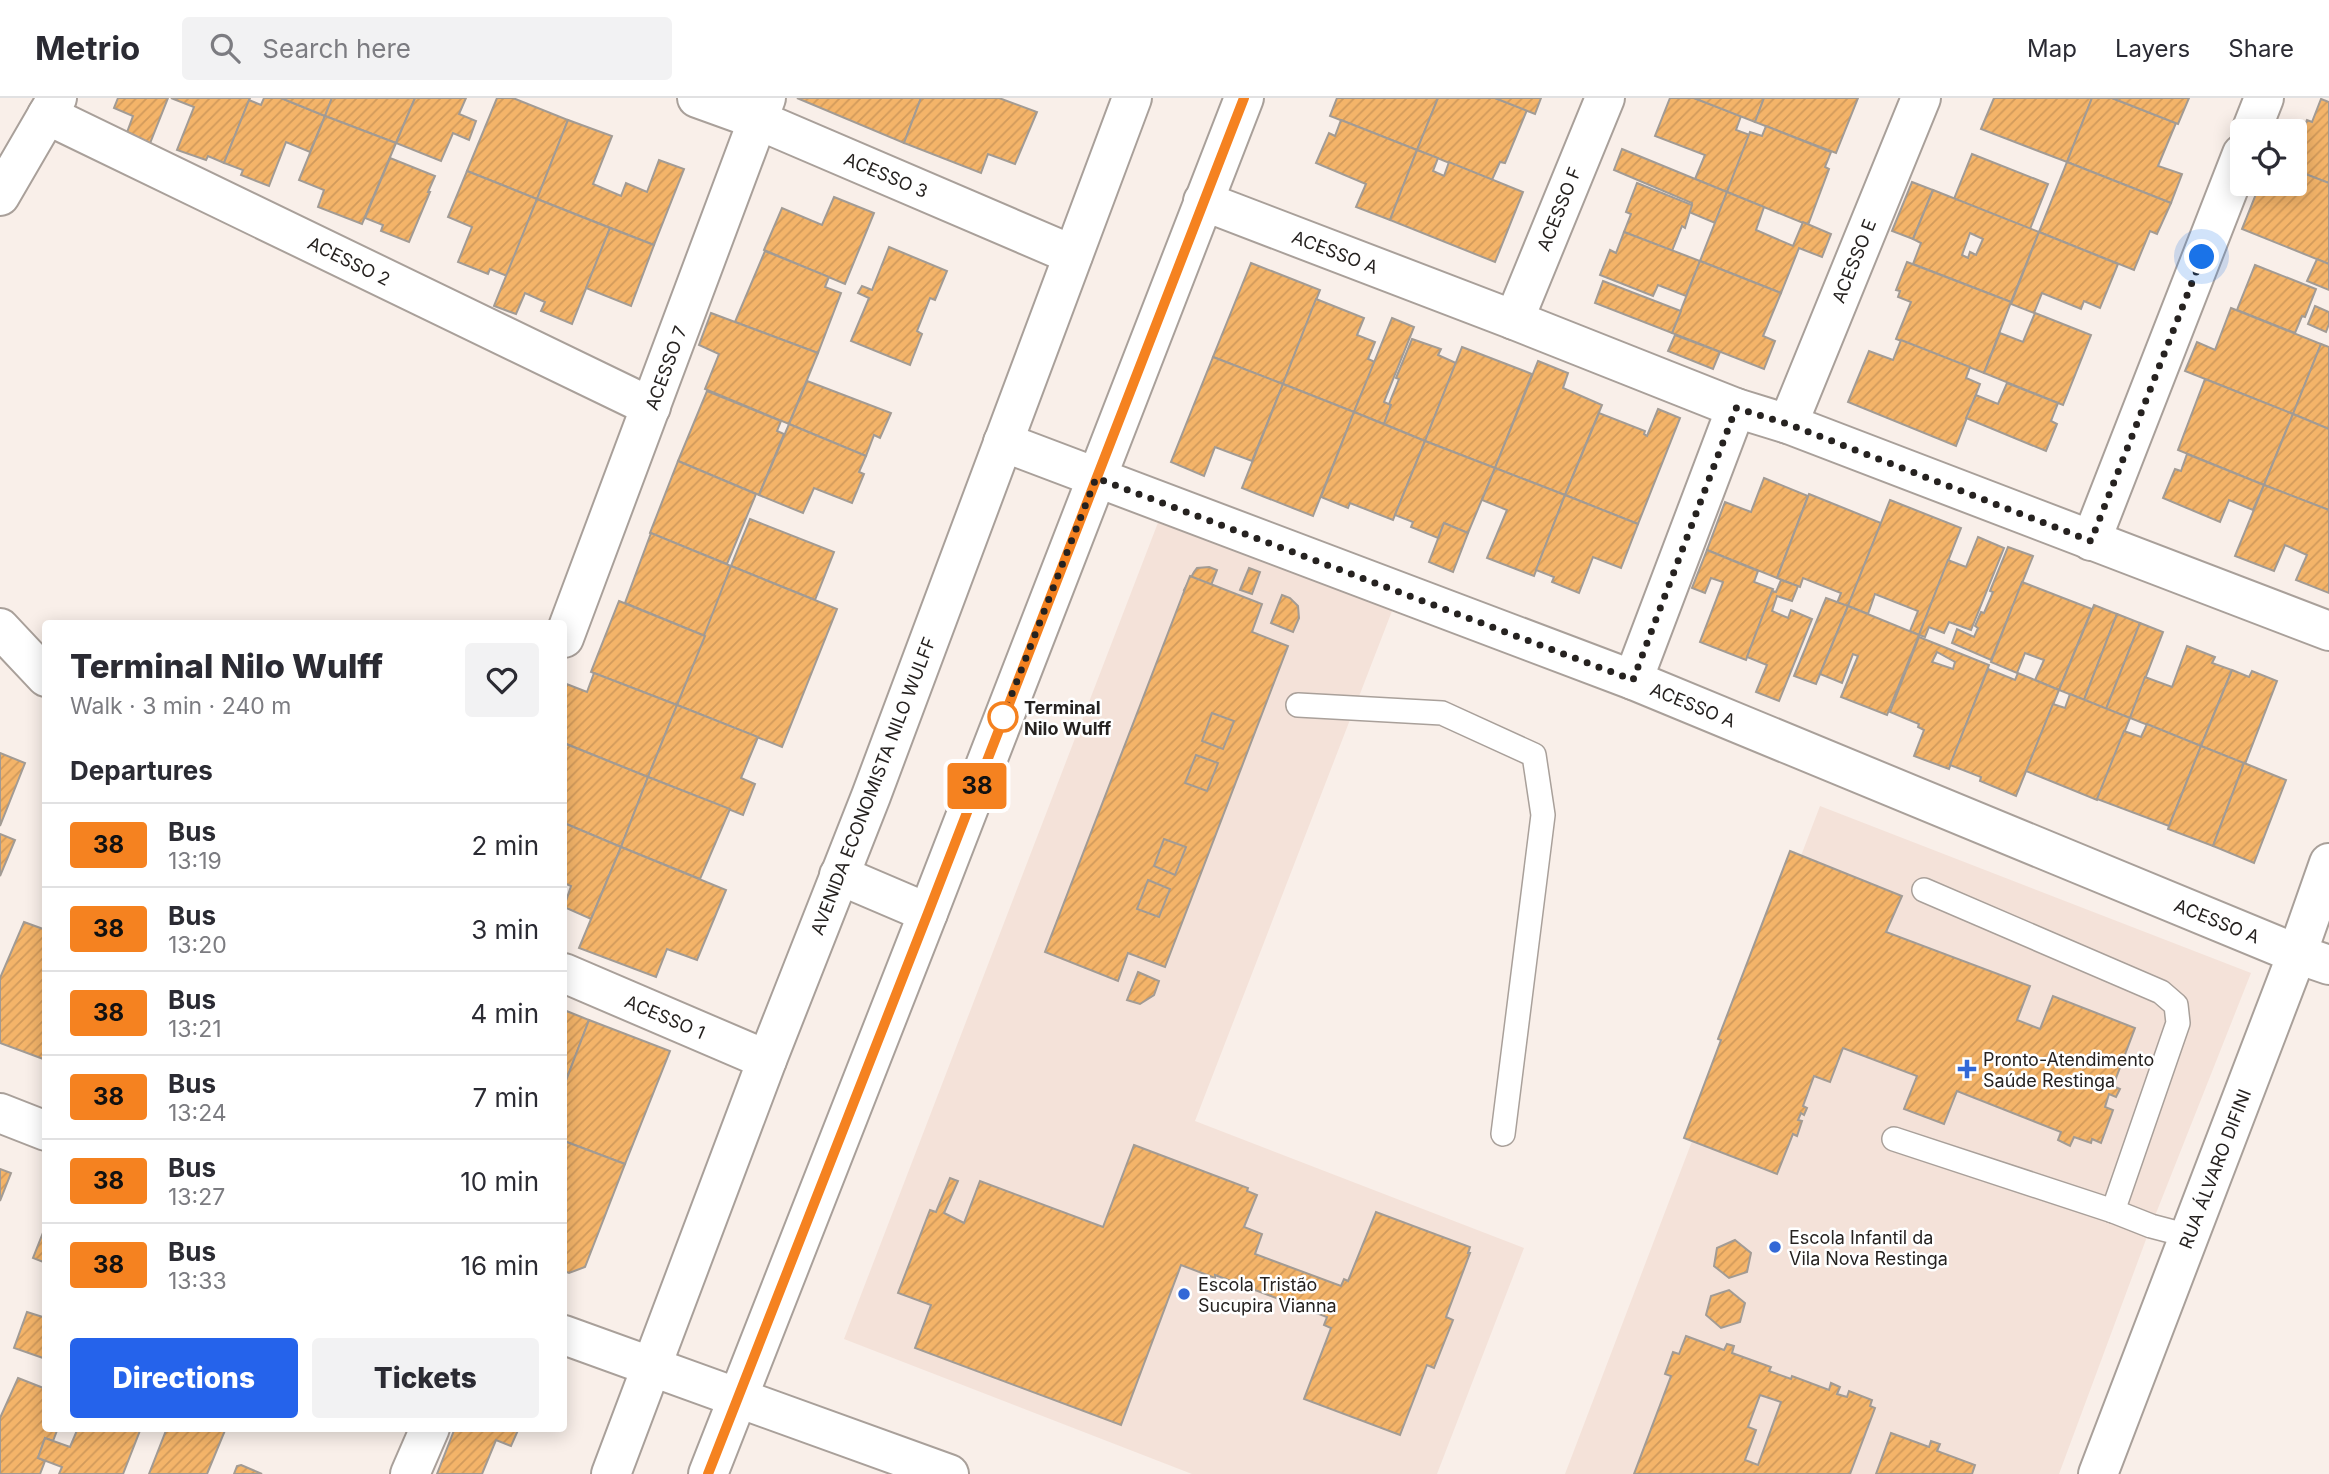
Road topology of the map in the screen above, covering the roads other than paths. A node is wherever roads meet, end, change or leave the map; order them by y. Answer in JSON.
{"nodes":[{"id":1,"x":697,"y":98,"type":"edge"},
{"id":2,"x":1132,"y":98,"type":"edge"},
{"id":3,"x":1244,"y":98,"type":"edge"},
{"id":4,"x":1605,"y":98,"type":"edge"},
{"id":5,"x":1921,"y":98,"type":"edge"},
{"id":6,"x":2264,"y":98,"type":"edge"},
{"id":7,"x":52,"y":106,"type":"edge"},
{"id":8,"x":762,"y":109,"type":"edge"},
{"id":9,"x":2256,"y":119,"type":"edge"},
{"id":10,"x":2230,"y":185,"type":"edge"},
{"id":11,"x":0,"y":196,"type":"edge"},
{"id":12,"x":1203,"y":201,"type":"junction"},
{"id":13,"x":1073,"y":255,"type":"junction"},
{"id":14,"x":1514,"y":320,"type":"junction"},
{"id":15,"x":651,"y":407,"type":"junction"},
{"id":16,"x":1736,"y":408,"type":"junction"},
{"id":17,"x":1788,"y":424,"type":"junction"},
{"id":18,"x":1003,"y":442,"type":"junction"},
{"id":19,"x":1096,"y":478,"type":"junction"},
{"id":20,"x":2091,"y":541,"type":"junction"},
{"id":21,"x":0,"y":628,"type":"edge"},
{"id":22,"x":567,"y":630,"type":"edge"},
{"id":23,"x":2329,"y":631,"type":"edge"},
{"id":24,"x":42,"y":673,"type":"edge"},
{"id":25,"x":1633,"y":680,"type":"junction"},
{"id":26,"x":1298,"y":705,"type":"dead end"},
{"id":27,"x":2329,"y":863,"type":"edge"},
{"id":28,"x":839,"y":875,"type":"junction"},
{"id":29,"x":1924,"y":890,"type":"dead end"},
{"id":30,"x":928,"y":913,"type":"junction"},
{"id":31,"x":2313,"y":960,"type":"edge"},
{"id":32,"x":567,"y":974,"type":"edge"},
{"id":33,"x":767,"y":1060,"type":"junction"},
{"id":34,"x":0,"y":1113,"type":"edge"},
{"id":35,"x":42,"y":1130,"type":"edge"},
{"id":36,"x":1503,"y":1134,"type":"dead end"},
{"id":37,"x":1894,"y":1139,"type":"dead end"},
{"id":38,"x":2113,"y":1211,"type":"junction"},
{"id":39,"x":2189,"y":1236,"type":"junction"},
{"id":40,"x":567,"y":1336,"type":"edge"},
{"id":41,"x":653,"y":1367,"type":"junction"},
{"id":42,"x":738,"y":1396,"type":"junction"},
{"id":43,"x":427,"y":1432,"type":"edge"},
{"id":44,"x":410,"y":1474,"type":"edge"},
{"id":45,"x":611,"y":1474,"type":"edge"},
{"id":46,"x":708,"y":1474,"type":"edge"},
{"id":47,"x":949,"y":1474,"type":"edge"},
{"id":48,"x":2098,"y":1474,"type":"edge"}],
"edges":[{"from":1,"to":8,"type":"street","name":"ACESSO 3"},
{"from":2,"to":13,"type":"street","name":"AVENIDA ECONOMISTA NILO WULFF"},
{"from":3,"to":12,"type":"street"},
{"from":4,"to":14,"type":"street","name":"ACESSO F"},
{"from":5,"to":17,"type":"street","name":"ACESSO E"},
{"from":6,"to":9,"type":"street"},
{"from":7,"to":11,"type":"street"},
{"from":7,"to":15,"type":"street","name":"ACESSO 2"},
{"from":8,"to":13,"type":"street","name":"ACESSO 3"},
{"from":8,"to":15,"type":"street","name":"ACESSO 7"},
{"from":10,"to":20,"type":"street"},
{"from":12,"to":14,"type":"street","name":"ACESSO A"},
{"from":12,"to":19,"type":"street"},
{"from":13,"to":18,"type":"street","name":"AVENIDA ECONOMISTA NILO WULFF"},
{"from":14,"to":16,"type":"street","name":"ACESSO A"},
{"from":15,"to":22,"type":"street","name":"ACESSO 7"},
{"from":16,"to":17,"type":"street","name":"ACESSO A"},
{"from":16,"to":25,"type":"street"},
{"from":17,"to":20,"type":"street","name":"ACESSO A"},
{"from":18,"to":19,"type":"street","name":"ACESSO A"},
{"from":18,"to":28,"type":"street","name":"AVENIDA ECONOMISTA NILO WULFF"},
{"from":19,"to":25,"type":"street","name":"ACESSO A"},
{"from":19,"to":30,"type":"street"},
{"from":20,"to":23,"type":"street","name":"ACESSO A"},
{"from":21,"to":24,"type":"street"},
{"from":25,"to":31,"type":"street","name":"ACESSO A"},
{"from":26,"to":36,"type":"lane"},
{"from":27,"to":31,"type":"street","name":"RUA ÁLVARO DIFINI"},
{"from":28,"to":30,"type":"street"},
{"from":28,"to":33,"type":"street","name":"AVENIDA ECONOMISTA NILO WULFF"},
{"from":29,"to":38,"type":"lane"},
{"from":30,"to":42,"type":"street"},
{"from":31,"to":39,"type":"street","name":"RUA ÁLVARO DIFINI"},
{"from":32,"to":33,"type":"street","name":"ACESSO 1"},
{"from":33,"to":41,"type":"street","name":"AVENIDA ECONOMISTA NILO WULFF"},
{"from":34,"to":35,"type":"street"},
{"from":37,"to":38,"type":"lane"},
{"from":38,"to":39,"type":"lane"},
{"from":39,"to":48,"type":"street","name":"RUA ÁLVARO DIFINI"},
{"from":40,"to":41,"type":"street"},
{"from":41,"to":42,"type":"street"},
{"from":41,"to":45,"type":"street","name":"AVENIDA ECONOMISTA NILO WULFF"},
{"from":42,"to":46,"type":"street"},
{"from":42,"to":47,"type":"street"},
{"from":43,"to":44,"type":"street"}]}
